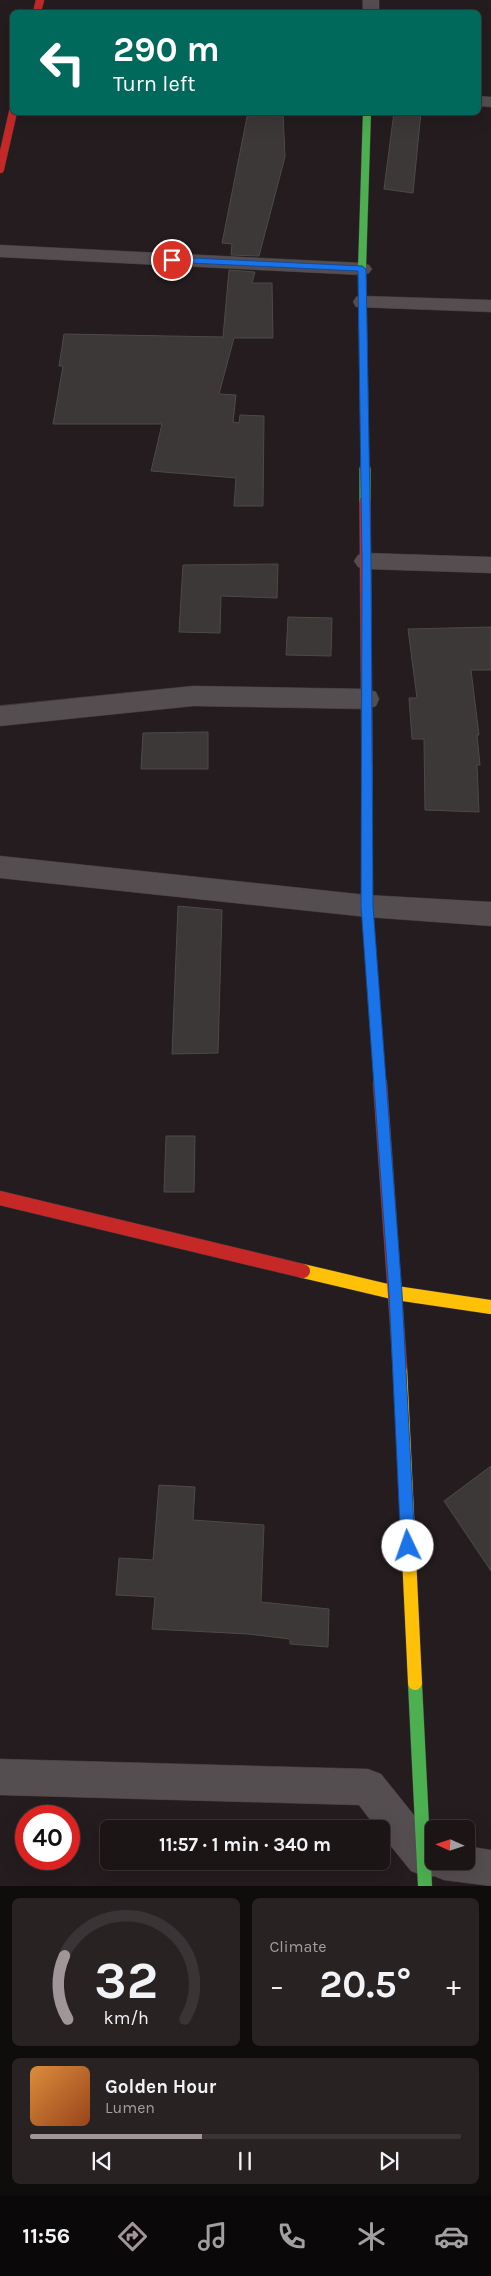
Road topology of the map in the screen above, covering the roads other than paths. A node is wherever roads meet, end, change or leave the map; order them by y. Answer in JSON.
{"nodes":[{"id":1,"x":12,"y":115,"type":"edge"},
{"id":2,"x":366,"y":115,"type":"edge"},
{"id":3,"x":0,"y":169,"type":"edge"},
{"id":4,"x":0,"y":251,"type":"edge"},
{"id":5,"x":362,"y":269,"type":"junction"},
{"id":6,"x":363,"y":302,"type":"junction"},
{"id":7,"x":491,"y":306,"type":"edge"},
{"id":8,"x":366,"y":562,"type":"junction"},
{"id":9,"x":491,"y":565,"type":"edge"},
{"id":10,"x":367,"y":699,"type":"junction"},
{"id":11,"x":0,"y":716,"type":"edge"},
{"id":12,"x":0,"y":867,"type":"edge"},
{"id":13,"x":367,"y":906,"type":"junction"},
{"id":14,"x":491,"y":914,"type":"edge"},
{"id":15,"x":0,"y":1198,"type":"edge"},
{"id":16,"x":396,"y":1293,"type":"junction"},
{"id":17,"x":491,"y":1307,"type":"edge"},
{"id":18,"x":0,"y":1778,"type":"edge"},
{"id":19,"x":429,"y":1820,"type":"edge"},
{"id":20,"x":425,"y":1857,"type":"edge"},
{"id":21,"x":475,"y":1868,"type":"edge"},
{"id":22,"x":491,"y":1869,"type":"edge"}],
"edges":[{"from":1,"to":3,"type":"street"},
{"from":2,"to":5,"type":"street"},
{"from":4,"to":5,"type":"street"},
{"from":5,"to":6,"type":"street"},
{"from":6,"to":7,"type":"street"},
{"from":6,"to":8,"type":"street"},
{"from":8,"to":9,"type":"street"},
{"from":8,"to":10,"type":"street"},
{"from":10,"to":11,"type":"street"},
{"from":10,"to":13,"type":"street"},
{"from":12,"to":13,"type":"street"},
{"from":13,"to":14,"type":"street"},
{"from":13,"to":16,"type":"street"},
{"from":15,"to":16,"type":"street"},
{"from":16,"to":17,"type":"street"},
{"from":16,"to":19,"type":"street"},
{"from":18,"to":20,"type":"street"},
{"from":21,"to":22,"type":"street"}]}
